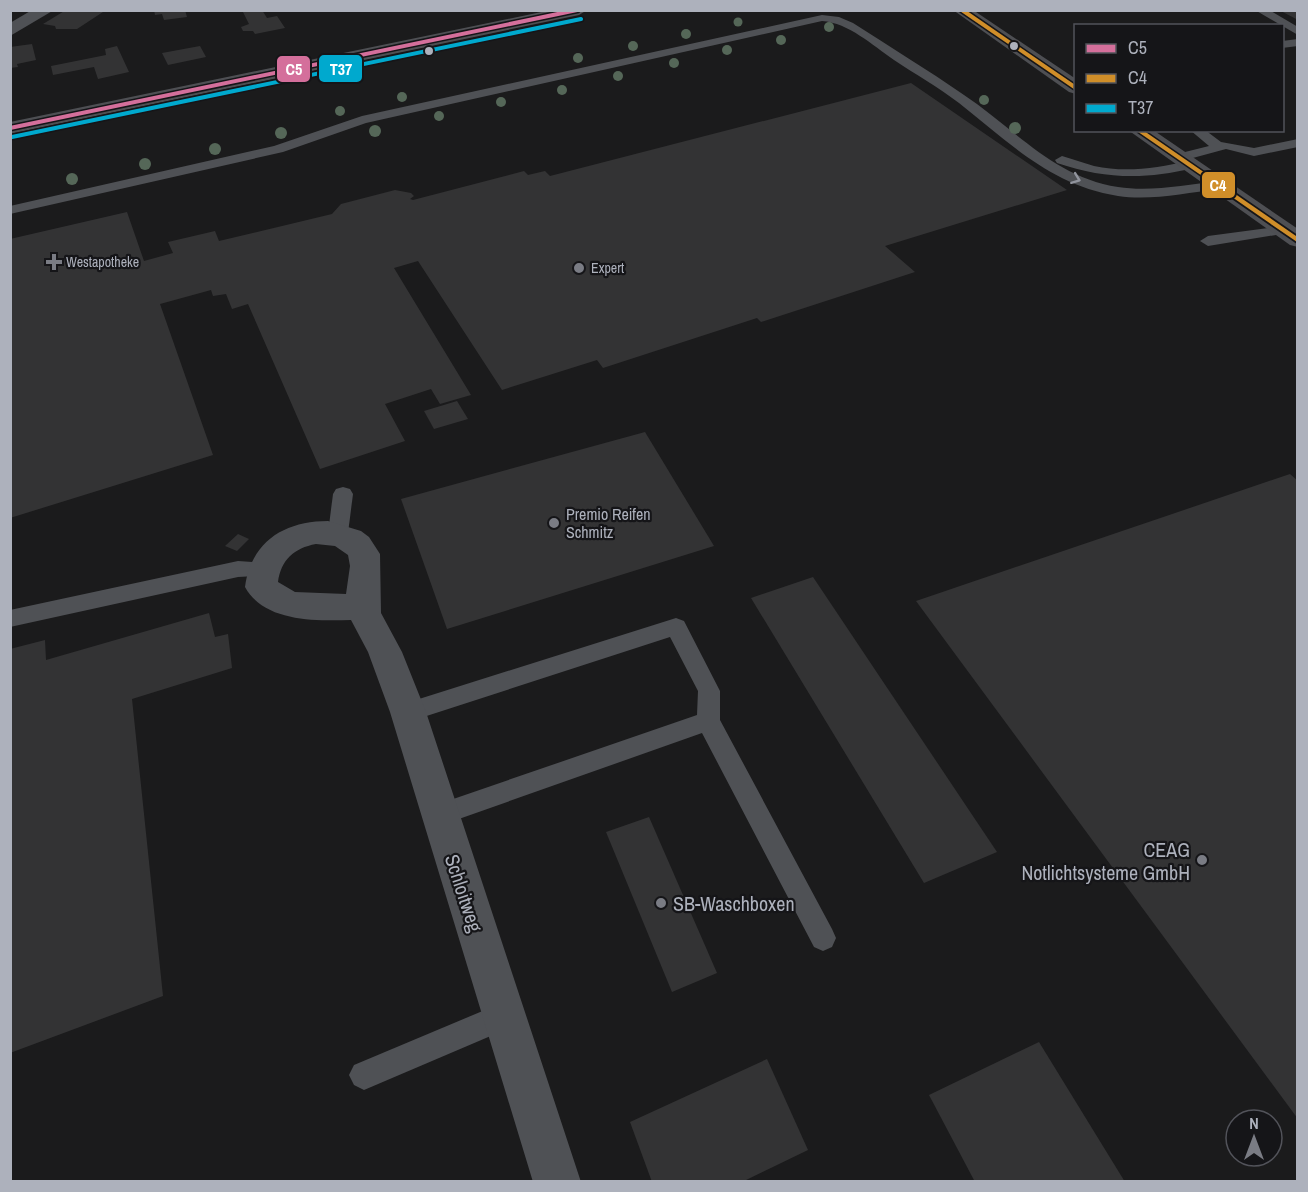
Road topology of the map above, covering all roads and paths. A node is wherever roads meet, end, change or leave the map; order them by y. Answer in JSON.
{"nodes":[{"id":1,"x":46,"y":10,"type":"edge"},
{"id":2,"x":579,"y":10,"type":"edge"},
{"id":3,"x":961,"y":10,"type":"edge"},
{"id":4,"x":1260,"y":10,"type":"edge"},
{"id":5,"x":10,"y":31,"type":"edge"},
{"id":6,"x":1298,"y":32,"type":"edge"},
{"id":7,"x":1074,"y":87,"type":"edge"},
{"id":8,"x":10,"y":128,"type":"edge"},
{"id":9,"x":1141,"y":132,"type":"edge"},
{"id":10,"x":1199,"y":132,"type":"edge"},
{"id":11,"x":1298,"y":143,"type":"edge"},
{"id":12,"x":1219,"y":147,"type":"junction"},
{"id":13,"x":1027,"y":148,"type":"junction"},
{"id":14,"x":1183,"y":162,"type":"junction"},
{"id":15,"x":1218,"y":185,"type":"junction"},
{"id":16,"x":10,"y":210,"type":"edge"},
{"id":17,"x":1290,"y":235,"type":"edge"},
{"id":18,"x":1208,"y":241,"type":"dead end"},
{"id":19,"x":343,"y":494,"type":"dead end"},
{"id":20,"x":338,"y":533,"type":"junction"},
{"id":21,"x":263,"y":569,"type":"junction"},
{"id":22,"x":363,"y":608,"type":"junction"},
{"id":23,"x":10,"y":619,"type":"edge"},
{"id":24,"x":408,"y":712,"type":"junction"},
{"id":25,"x":708,"y":721,"type":"junction"},
{"id":26,"x":440,"y":815,"type":"junction"},
{"id":27,"x":823,"y":939,"type":"dead end"},
{"id":28,"x":504,"y":1016,"type":"junction"},
{"id":29,"x":364,"y":1075,"type":"dead end"},
{"id":30,"x":557,"y":1182,"type":"edge"}],
"edges":[{"from":1,"to":5,"type":"street"},
{"from":2,"to":8,"type":"main road"},
{"from":3,"to":7,"type":"main road"},
{"from":4,"to":6,"type":"lane"},
{"from":9,"to":14,"type":"main road"},
{"from":10,"to":12,"type":"lane"},
{"from":11,"to":12,"type":"lane"},
{"from":12,"to":14,"type":"lane"},
{"from":13,"to":14,"type":"lane"},
{"from":13,"to":15,"type":"lane","one_way":true},
{"from":13,"to":16,"type":"lane"},
{"from":14,"to":15,"type":"main road"},
{"from":15,"to":17,"type":"main road"},
{"from":17,"to":18,"type":"lane"},
{"from":19,"to":20,"type":"lane"},
{"from":20,"to":21,"type":"street"},
{"from":20,"to":22,"type":"street"},
{"from":21,"to":22,"type":"street"},
{"from":21,"to":23,"type":"lane"},
{"from":22,"to":24,"type":"street","name":"Schloitweg"},
{"from":24,"to":25,"type":"lane"},
{"from":24,"to":26,"type":"street","name":"Schloitweg"},
{"from":25,"to":26,"type":"lane"},
{"from":25,"to":27,"type":"lane"},
{"from":26,"to":28,"type":"street","name":"Schloitweg"},
{"from":28,"to":29,"type":"lane"},
{"from":28,"to":30,"type":"street","name":"Schloitweg"}]}
